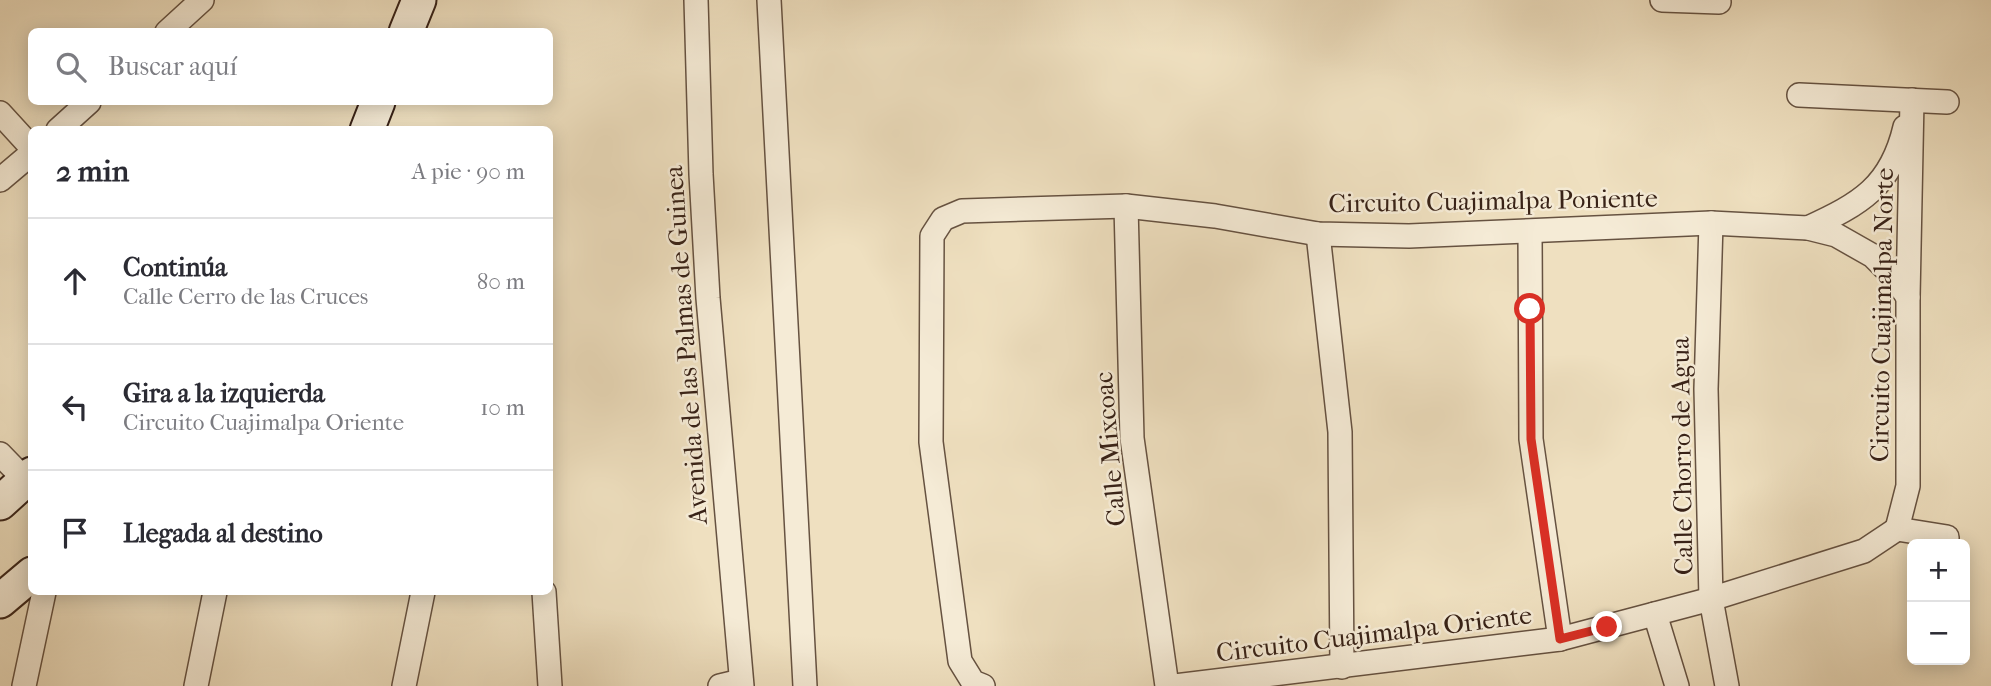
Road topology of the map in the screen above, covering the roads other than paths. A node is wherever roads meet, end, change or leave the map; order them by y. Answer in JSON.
{"nodes":[{"id":1,"x":419,"y":0,"type":"edge"},
{"id":2,"x":696,"y":0,"type":"edge"},
{"id":3,"x":769,"y":0,"type":"edge"},
{"id":4,"x":1662,"y":0,"type":"edge"},
{"id":5,"x":197,"y":1,"type":"edge"},
{"id":6,"x":1719,"y":2,"type":"edge"},
{"id":7,"x":171,"y":28,"type":"edge"},
{"id":8,"x":408,"y":28,"type":"edge"},
{"id":9,"x":1799,"y":95,"type":"dead end"},
{"id":10,"x":1912,"y":100,"type":"junction"},
{"id":11,"x":1947,"y":102,"type":"dead end"},
{"id":12,"x":86,"y":105,"type":"edge"},
{"id":13,"x":377,"y":105,"type":"edge"},
{"id":14,"x":0,"y":113,"type":"edge"},
{"id":15,"x":62,"y":126,"type":"edge"},
{"id":16,"x":369,"y":126,"type":"edge"},
{"id":17,"x":28,"y":144,"type":"edge"},
{"id":18,"x":28,"y":156,"type":"edge"},
{"id":19,"x":0,"y":180,"type":"edge"},
{"id":20,"x":1125,"y":206,"type":"junction"},
{"id":21,"x":1711,"y":223,"type":"junction"},
{"id":22,"x":1808,"y":228,"type":"junction"},
{"id":23,"x":1530,"y":232,"type":"junction"},
{"id":24,"x":1318,"y":234,"type":"junction"},
{"id":25,"x":1908,"y":297,"type":"junction"},
{"id":26,"x":0,"y":454,"type":"edge"},
{"id":27,"x":28,"y":479,"type":"edge"},
{"id":28,"x":28,"y":481,"type":"edge"},
{"id":29,"x":0,"y":503,"type":"edge"},
{"id":30,"x":1897,"y":529,"type":"junction"},
{"id":31,"x":1947,"y":539,"type":"edge"},
{"id":32,"x":28,"y":577,"type":"edge"},
{"id":33,"x":43,"y":595,"type":"edge"},
{"id":34,"x":214,"y":595,"type":"edge"},
{"id":35,"x":422,"y":595,"type":"edge"},
{"id":36,"x":544,"y":595,"type":"edge"},
{"id":37,"x":1711,"y":599,"type":"junction"},
{"id":38,"x":0,"y":601,"type":"edge"},
{"id":39,"x":1655,"y":614,"type":"junction"},
{"id":40,"x":1560,"y":639,"type":"junction"},
{"id":41,"x":1342,"y":667,"type":"junction"},
{"id":42,"x":734,"y":684,"type":"edge"},
{"id":43,"x":978,"y":684,"type":"edge"},
{"id":44,"x":24,"y":686,"type":"edge"},
{"id":45,"x":196,"y":686,"type":"edge"},
{"id":46,"x":404,"y":686,"type":"edge"},
{"id":47,"x":550,"y":686,"type":"edge"},
{"id":48,"x":805,"y":686,"type":"edge"},
{"id":49,"x":1167,"y":686,"type":"edge"},
{"id":50,"x":1175,"y":686,"type":"edge"},
{"id":51,"x":1677,"y":686,"type":"edge"},
{"id":52,"x":1727,"y":686,"type":"edge"}],
"edges":[{"from":1,"to":8,"type":"street"},
{"from":2,"to":42,"type":"street","name":"Avenida de las Palmas de Guinea"},
{"from":3,"to":48,"type":"street"},
{"from":4,"to":6,"type":"street"},
{"from":5,"to":7,"type":"street"},
{"from":9,"to":10,"type":"street"},
{"from":10,"to":11,"type":"street"},
{"from":10,"to":22,"type":"street"},
{"from":10,"to":25,"type":"street","name":"Circuito Cuajimalpa Norte"},
{"from":12,"to":15,"type":"street"},
{"from":13,"to":16,"type":"street"},
{"from":14,"to":17,"type":"street"},
{"from":18,"to":19,"type":"street"},
{"from":20,"to":24,"type":"street","name":"Circuito Cuajimalpa Poniente"},
{"from":20,"to":43,"type":"street","name":"Circuito Cuajimalpa Poniente"},
{"from":20,"to":49,"type":"street","name":"Calle Mixcoac"},
{"from":21,"to":22,"type":"street","name":"Circuito Cuajimalpa Poniente"},
{"from":21,"to":23,"type":"street","name":"Circuito Cuajimalpa Poniente"},
{"from":21,"to":37,"type":"street","name":"Calle Chorro de Agua"},
{"from":22,"to":25,"type":"street","name":"Circuito Cuajimalpa Poniente"},
{"from":23,"to":24,"type":"street","name":"Circuito Cuajimalpa Poniente"},
{"from":23,"to":40,"type":"street"},
{"from":24,"to":41,"type":"street"},
{"from":25,"to":30,"type":"street","name":"Circuito Cuajimalpa Norte"},
{"from":26,"to":27,"type":"street"},
{"from":28,"to":29,"type":"street"},
{"from":30,"to":31,"type":"street"},
{"from":30,"to":37,"type":"street","name":"Circuito Cuajimalpa Oriente"},
{"from":32,"to":38,"type":"street"},
{"from":33,"to":44,"type":"street"},
{"from":34,"to":45,"type":"street"},
{"from":35,"to":46,"type":"street"},
{"from":36,"to":47,"type":"street"},
{"from":37,"to":39,"type":"street","name":"Circuito Cuajimalpa Oriente"},
{"from":37,"to":52,"type":"street","name":"Calle Chorro de Agua"},
{"from":39,"to":40,"type":"street","name":"Circuito Cuajimalpa Oriente"},
{"from":39,"to":51,"type":"street"},
{"from":40,"to":41,"type":"street","name":"Circuito Cuajimalpa Oriente"},
{"from":41,"to":50,"type":"street","name":"Circuito Cuajimalpa Oriente"}]}
